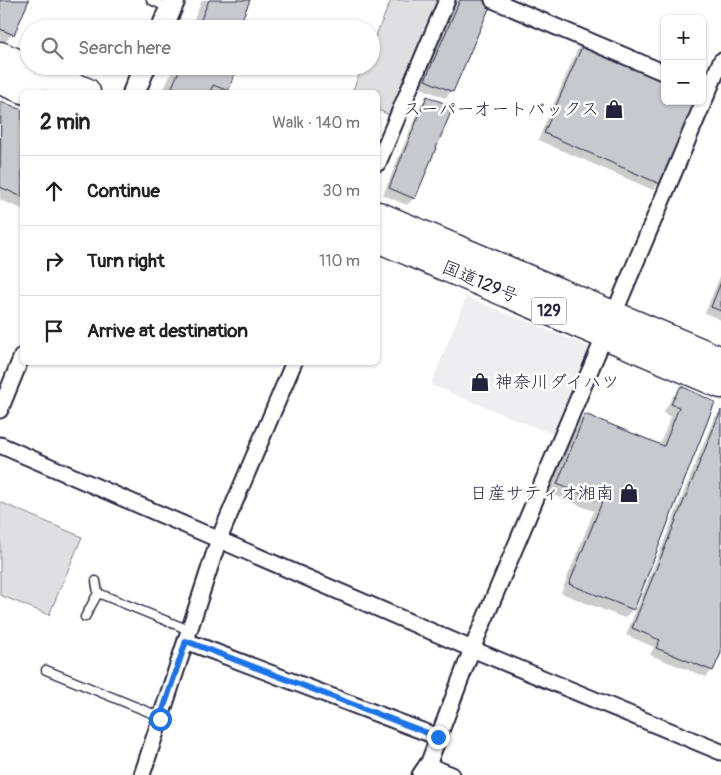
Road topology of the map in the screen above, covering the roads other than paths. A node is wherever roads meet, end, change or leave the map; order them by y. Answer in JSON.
{"nodes":[{"id":1,"x":150,"y":0,"type":"edge"},
{"id":2,"x":447,"y":0,"type":"edge"},
{"id":3,"x":493,"y":0,"type":"edge"},
{"id":4,"x":172,"y":4,"type":"edge"},
{"id":5,"x":166,"y":20,"type":"edge"},
{"id":6,"x":0,"y":56,"type":"edge"},
{"id":7,"x":721,"y":61,"type":"edge"},
{"id":8,"x":20,"y":64,"type":"edge"},
{"id":9,"x":661,"y":71,"type":"edge"},
{"id":10,"x":45,"y":75,"type":"edge"},
{"id":11,"x":142,"y":75,"type":"edge"},
{"id":12,"x":0,"y":80,"type":"edge"},
{"id":13,"x":706,"y":88,"type":"edge"},
{"id":14,"x":26,"y":90,"type":"edge"},
{"id":15,"x":81,"y":90,"type":"edge"},
{"id":16,"x":135,"y":90,"type":"edge"},
{"id":17,"x":699,"y":105,"type":"edge"},
{"id":18,"x":380,"y":158,"type":"edge"},
{"id":19,"x":380,"y":217,"type":"edge"},
{"id":20,"x":380,"y":239,"type":"edge"},
{"id":21,"x":609,"y":325,"type":"junction"},
{"id":22,"x":20,"y":361,"type":"edge"},
{"id":23,"x":721,"y":361,"type":"edge"},
{"id":24,"x":293,"y":365,"type":"edge"},
{"id":25,"x":721,"y":384,"type":"edge"},
{"id":26,"x":0,"y":410,"type":"edge"},
{"id":27,"x":1,"y":448,"type":"edge"},
{"id":28,"x":219,"y":539,"type":"junction"},
{"id":29,"x":96,"y":581,"type":"dead end"},
{"id":30,"x":98,"y":594,"type":"junction"},
{"id":31,"x":85,"y":617,"type":"dead end"},
{"id":32,"x":187,"y":636,"type":"junction"},
{"id":33,"x":472,"y":648,"type":"junction"},
{"id":34,"x":46,"y":670,"type":"dead end"},
{"id":35,"x":161,"y":717,"type":"junction"},
{"id":36,"x":438,"y":737,"type":"junction"},
{"id":37,"x":721,"y":752,"type":"edge"},
{"id":38,"x":424,"y":770,"type":"edge"},
{"id":39,"x":142,"y":775,"type":"edge"},
{"id":40,"x":452,"y":775,"type":"edge"}],
"edges":[{"from":1,"to":4,"type":"lane"},
{"from":2,"to":18,"type":"street"},
{"from":3,"to":9,"type":"street"},
{"from":4,"to":5,"type":"street"},
{"from":6,"to":8,"type":"highway"},
{"from":7,"to":13,"type":"street"},
{"from":10,"to":15,"type":"highway"},
{"from":11,"to":16,"type":"street"},
{"from":12,"to":14,"type":"highway"},
{"from":17,"to":21,"type":"street"},
{"from":19,"to":21,"type":"highway","name":"国道129号","number":"129"},
{"from":20,"to":21,"type":"highway","name":"国道129号","number":"129"},
{"from":21,"to":23,"type":"highway","name":"国道129号","number":"129"},
{"from":21,"to":25,"type":"highway","name":"国道129号","number":"129"},
{"from":21,"to":33,"type":"street"},
{"from":22,"to":26,"type":"street"},
{"from":24,"to":28,"type":"street"},
{"from":27,"to":28,"type":"street"},
{"from":28,"to":32,"type":"street"},
{"from":28,"to":33,"type":"street"},
{"from":29,"to":30,"type":"lane"},
{"from":30,"to":31,"type":"lane"},
{"from":30,"to":32,"type":"lane"},
{"from":32,"to":35,"type":"street"},
{"from":32,"to":36,"type":"street"},
{"from":33,"to":36,"type":"street"},
{"from":33,"to":37,"type":"street"},
{"from":34,"to":35,"type":"lane"},
{"from":35,"to":39,"type":"street"},
{"from":36,"to":38,"type":"street"},
{"from":38,"to":40,"type":"street"}]}
